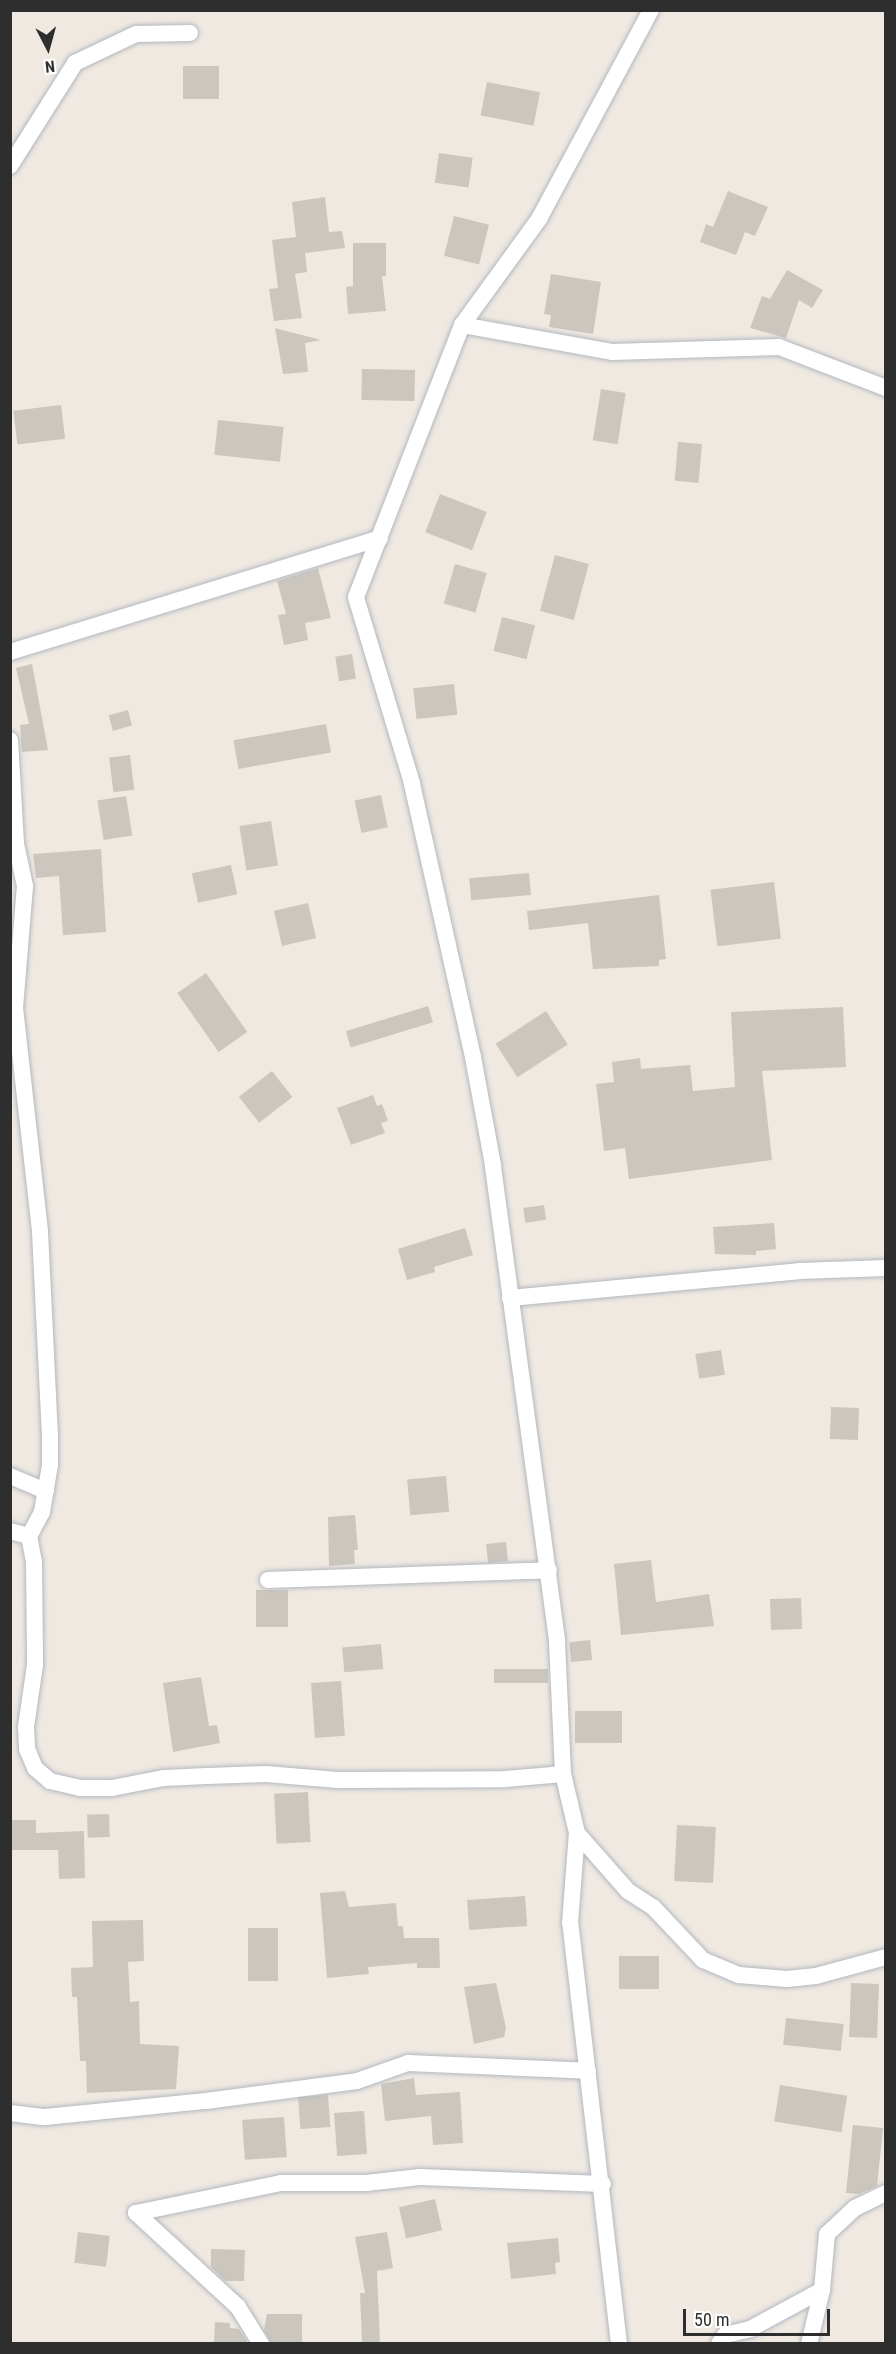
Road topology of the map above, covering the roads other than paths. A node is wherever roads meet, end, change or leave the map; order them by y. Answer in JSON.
{"nodes":[{"id":1,"x":651,"y":10,"type":"edge"},
{"id":2,"x":190,"y":33,"type":"dead end"},
{"id":3,"x":10,"y":166,"type":"edge"},
{"id":4,"x":462,"y":325,"type":"junction"},
{"id":5,"x":885,"y":388,"type":"edge"},
{"id":6,"x":380,"y":538,"type":"junction"},
{"id":7,"x":10,"y":652,"type":"edge"},
{"id":8,"x":10,"y":740,"type":"edge"},
{"id":9,"x":885,"y":1268,"type":"edge"},
{"id":10,"x":510,"y":1298,"type":"junction"},
{"id":11,"x":10,"y":1476,"type":"edge"},
{"id":12,"x":46,"y":1491,"type":"junction"},
{"id":13,"x":10,"y":1531,"type":"edge"},
{"id":14,"x":29,"y":1536,"type":"junction"},
{"id":15,"x":549,"y":1570,"type":"junction"},
{"id":16,"x":268,"y":1580,"type":"dead end"},
{"id":17,"x":563,"y":1774,"type":"junction"},
{"id":18,"x":577,"y":1833,"type":"junction"},
{"id":19,"x":885,"y":1957,"type":"edge"},
{"id":20,"x":588,"y":2071,"type":"junction"},
{"id":21,"x":10,"y":2113,"type":"edge"},
{"id":22,"x":603,"y":2184,"type":"junction"},
{"id":23,"x":885,"y":2193,"type":"edge"},
{"id":24,"x":822,"y":2290,"type":"junction"},
{"id":25,"x":261,"y":2343,"type":"edge"},
{"id":26,"x":619,"y":2343,"type":"edge"},
{"id":27,"x":719,"y":2343,"type":"edge"},
{"id":28,"x":810,"y":2343,"type":"edge"}],
"edges":[{"from":1,"to":4,"type":"street"},
{"from":2,"to":3,"type":"street"},
{"from":4,"to":5,"type":"street"},
{"from":4,"to":6,"type":"street"},
{"from":6,"to":7,"type":"street"},
{"from":6,"to":10,"type":"street"},
{"from":8,"to":12,"type":"street"},
{"from":9,"to":10,"type":"street"},
{"from":10,"to":15,"type":"street"},
{"from":11,"to":12,"type":"street"},
{"from":12,"to":14,"type":"street"},
{"from":13,"to":14,"type":"street"},
{"from":14,"to":17,"type":"street"},
{"from":15,"to":16,"type":"street"},
{"from":15,"to":17,"type":"street"},
{"from":17,"to":18,"type":"street"},
{"from":18,"to":19,"type":"street"},
{"from":18,"to":20,"type":"street"},
{"from":20,"to":21,"type":"street"},
{"from":20,"to":22,"type":"street"},
{"from":22,"to":25,"type":"street"},
{"from":22,"to":26,"type":"street"},
{"from":23,"to":24,"type":"street"},
{"from":24,"to":27,"type":"street"},
{"from":24,"to":28,"type":"street"}]}
